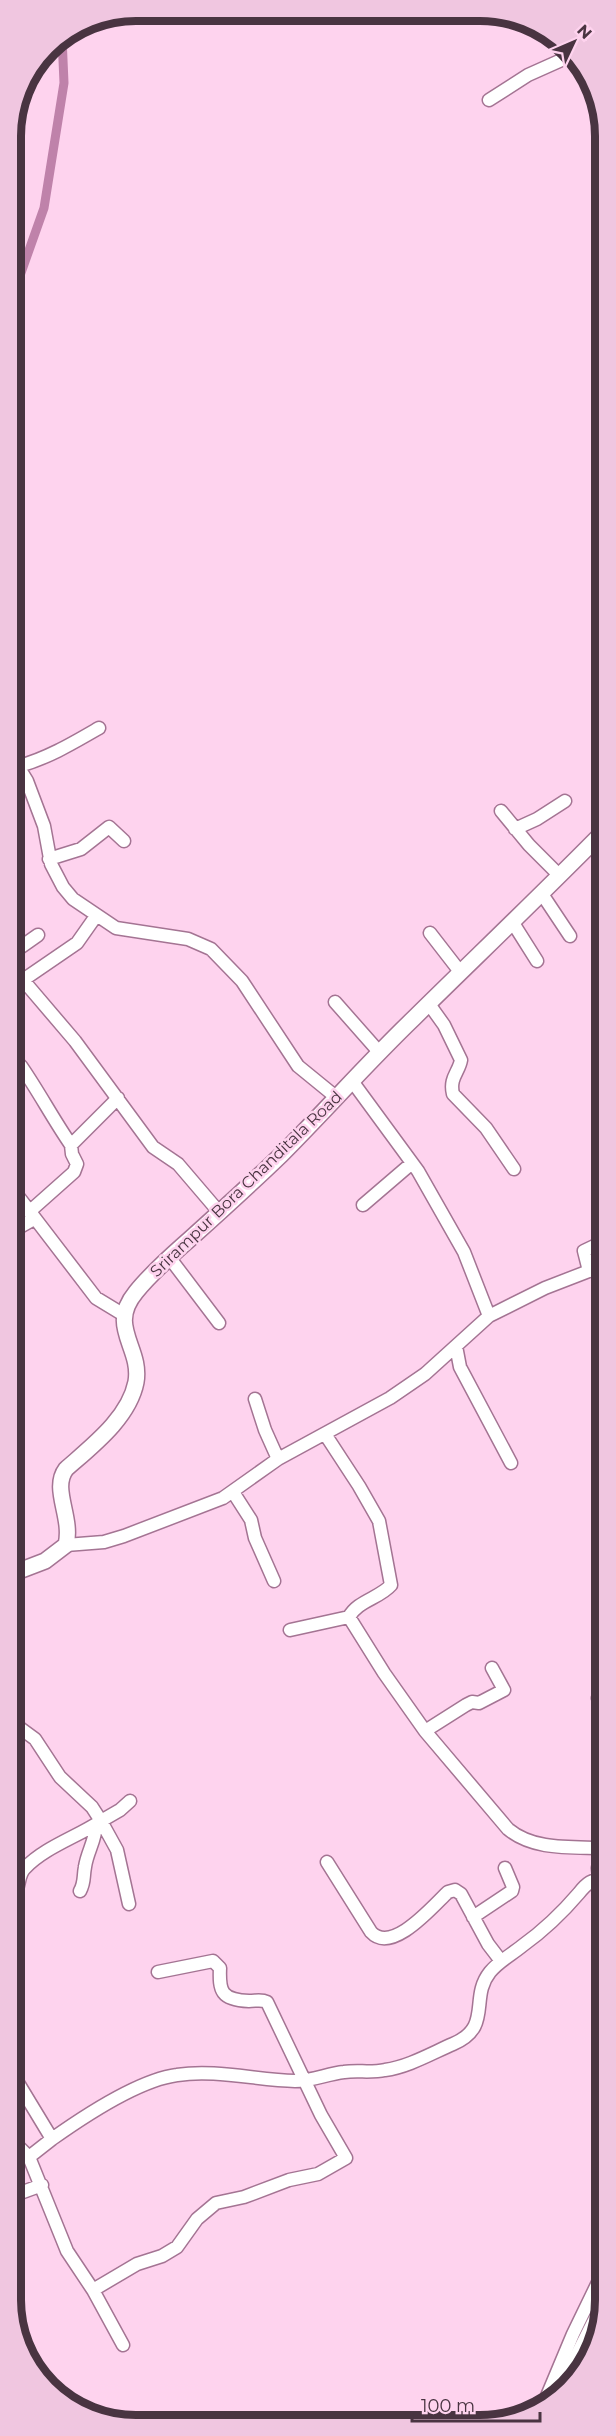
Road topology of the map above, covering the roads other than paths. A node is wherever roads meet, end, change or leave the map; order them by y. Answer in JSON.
{"nodes":[{"id":1,"x":544,"y":68,"type":"edge"},
{"id":2,"x":489,"y":100,"type":"dead end"},
{"id":3,"x":99,"y":728,"type":"dead end"},
{"id":4,"x":21,"y":765,"type":"edge"},
{"id":5,"x":21,"y":771,"type":"edge"},
{"id":6,"x":565,"y":801,"type":"dead end"},
{"id":7,"x":501,"y":811,"type":"dead end"},
{"id":8,"x":515,"y":829,"type":"junction"},
{"id":9,"x":595,"y":840,"type":"edge"},
{"id":10,"x":124,"y":841,"type":"dead end"},
{"id":11,"x":49,"y":859,"type":"junction"},
{"id":12,"x":560,"y":876,"type":"junction"},
{"id":13,"x":542,"y":894,"type":"junction"},
{"id":14,"x":96,"y":916,"type":"junction"},
{"id":15,"x":513,"y":923,"type":"junction"},
{"id":16,"x":430,"y":933,"type":"dead end"},
{"id":17,"x":38,"y":934,"type":"dead end"},
{"id":18,"x":570,"y":936,"type":"dead end"},
{"id":19,"x":21,"y":947,"type":"edge"},
{"id":20,"x":537,"y":962,"type":"dead end"},
{"id":21,"x":460,"y":973,"type":"junction"},
{"id":22,"x":21,"y":978,"type":"edge"},
{"id":23,"x":21,"y":984,"type":"edge"},
{"id":24,"x":335,"y":1002,"type":"dead end"},
{"id":25,"x":429,"y":1004,"type":"junction"},
{"id":26,"x":380,"y":1053,"type":"junction"},
{"id":27,"x":21,"y":1066,"type":"dead end"},
{"id":28,"x":352,"y":1081,"type":"junction"},
{"id":29,"x":336,"y":1097,"type":"junction"},
{"id":30,"x":118,"y":1098,"type":"junction"},
{"id":31,"x":71,"y":1145,"type":"junction"},
{"id":32,"x":412,"y":1163,"type":"junction"},
{"id":33,"x":514,"y":1169,"type":"dead end"},
{"id":34,"x":21,"y":1201,"type":"edge"},
{"id":35,"x":363,"y":1205,"type":"dead end"},
{"id":36,"x":219,"y":1212,"type":"junction"},
{"id":37,"x":31,"y":1215,"type":"junction"},
{"id":38,"x":21,"y":1224,"type":"edge"},
{"id":39,"x":595,"y":1246,"type":"edge"},
{"id":40,"x":170,"y":1257,"type":"junction"},
{"id":41,"x":595,"y":1270,"type":"edge"},
{"id":42,"x":589,"y":1271,"type":"junction"},
{"id":43,"x":124,"y":1315,"type":"junction"},
{"id":44,"x":489,"y":1316,"type":"junction"},
{"id":45,"x":219,"y":1323,"type":"dead end"},
{"id":46,"x":456,"y":1346,"type":"junction"},
{"id":47,"x":255,"y":1399,"type":"dead end"},
{"id":48,"x":325,"y":1434,"type":"junction"},
{"id":49,"x":278,"y":1459,"type":"junction"},
{"id":50,"x":511,"y":1463,"type":"dead end"},
{"id":51,"x":233,"y":1492,"type":"junction"},
{"id":52,"x":66,"y":1545,"type":"junction"},
{"id":53,"x":21,"y":1570,"type":"edge"},
{"id":54,"x":274,"y":1581,"type":"dead end"},
{"id":55,"x":349,"y":1617,"type":"junction"},
{"id":56,"x":290,"y":1630,"type":"dead end"},
{"id":57,"x":492,"y":1668,"type":"dead end"},
{"id":58,"x":425,"y":1731,"type":"junction"},
{"id":59,"x":21,"y":1733,"type":"edge"},
{"id":60,"x":130,"y":1801,"type":"dead end"},
{"id":61,"x":99,"y":1822,"type":"junction"},
{"id":62,"x":595,"y":1848,"type":"edge"},
{"id":63,"x":327,"y":1862,"type":"dead end"},
{"id":64,"x":505,"y":1868,"type":"dead end"},
{"id":65,"x":21,"y":1879,"type":"edge"},
{"id":66,"x":595,"y":1882,"type":"edge"},
{"id":67,"x":80,"y":1891,"type":"dead end"},
{"id":68,"x":129,"y":1904,"type":"dead end"},
{"id":69,"x":473,"y":1917,"type":"junction"},
{"id":70,"x":501,"y":1961,"type":"junction"},
{"id":71,"x":158,"y":1972,"type":"dead end"},
{"id":72,"x":306,"y":2081,"type":"junction"},
{"id":73,"x":21,"y":2088,"type":"edge"},
{"id":74,"x":52,"y":2139,"type":"junction"},
{"id":75,"x":21,"y":2149,"type":"edge"},
{"id":76,"x":29,"y":2157,"type":"junction"},
{"id":77,"x":42,"y":2185,"type":"junction"},
{"id":78,"x":21,"y":2193,"type":"edge"},
{"id":79,"x":93,"y":2289,"type":"junction"},
{"id":80,"x":595,"y":2289,"type":"edge"},
{"id":81,"x":590,"y":2332,"type":"edge"},
{"id":82,"x":123,"y":2345,"type":"dead end"},
{"id":83,"x":571,"y":2369,"type":"edge"},
{"id":84,"x":549,"y":2392,"type":"edge"}],
"edges":[{"from":1,"to":2,"type":"street"},
{"from":3,"to":4,"type":"street"},
{"from":5,"to":11,"type":"street"},
{"from":6,"to":8,"type":"street"},
{"from":7,"to":8,"type":"street"},
{"from":8,"to":12,"type":"street"},
{"from":9,"to":12,"type":"main road","name":"Srirampur Bora Chanditala Road"},
{"from":10,"to":11,"type":"street"},
{"from":11,"to":14,"type":"street"},
{"from":12,"to":13,"type":"main road","name":"Srirampur Bora Chanditala Road"},
{"from":13,"to":15,"type":"main road","name":"Srirampur Bora Chanditala Road"},
{"from":13,"to":18,"type":"street"},
{"from":14,"to":22,"type":"street"},
{"from":14,"to":29,"type":"street"},
{"from":15,"to":20,"type":"street"},
{"from":15,"to":21,"type":"main road","name":"Srirampur Bora Chanditala Road"},
{"from":16,"to":21,"type":"street"},
{"from":17,"to":19,"type":"street"},
{"from":21,"to":25,"type":"main road","name":"Srirampur Bora Chanditala Road"},
{"from":23,"to":30,"type":"street"},
{"from":24,"to":26,"type":"street"},
{"from":25,"to":26,"type":"main road","name":"Srirampur Bora Chanditala Road"},
{"from":25,"to":33,"type":"street"},
{"from":26,"to":28,"type":"main road","name":"Srirampur Bora Chanditala Road"},
{"from":27,"to":31,"type":"street"},
{"from":28,"to":29,"type":"main road","name":"Srirampur Bora Chanditala Road"},
{"from":28,"to":32,"type":"street"},
{"from":29,"to":36,"type":"main road","name":"Srirampur Bora Chanditala Road"},
{"from":30,"to":31,"type":"street"},
{"from":30,"to":36,"type":"street"},
{"from":31,"to":37,"type":"street"},
{"from":32,"to":35,"type":"street"},
{"from":32,"to":44,"type":"street"},
{"from":34,"to":37,"type":"street"},
{"from":36,"to":40,"type":"main road","name":"Srirampur Bora Chanditala Road"},
{"from":37,"to":38,"type":"street"},
{"from":37,"to":43,"type":"street"},
{"from":39,"to":42,"type":"street"},
{"from":40,"to":43,"type":"main road","name":"Srirampur Bora Chanditala Road"},
{"from":40,"to":45,"type":"street"},
{"from":41,"to":42,"type":"street"},
{"from":42,"to":44,"type":"street"},
{"from":43,"to":52,"type":"main road"},
{"from":44,"to":46,"type":"street"},
{"from":46,"to":48,"type":"street"},
{"from":46,"to":50,"type":"street"},
{"from":47,"to":49,"type":"street"},
{"from":48,"to":49,"type":"street"},
{"from":48,"to":55,"type":"street"},
{"from":49,"to":51,"type":"street"},
{"from":51,"to":52,"type":"street"},
{"from":51,"to":54,"type":"street"},
{"from":52,"to":53,"type":"main road"},
{"from":55,"to":56,"type":"street"},
{"from":55,"to":58,"type":"street"},
{"from":57,"to":58,"type":"street"},
{"from":58,"to":62,"type":"street"},
{"from":59,"to":61,"type":"street"},
{"from":60,"to":61,"type":"street"},
{"from":61,"to":65,"type":"street"},
{"from":61,"to":67,"type":"street"},
{"from":61,"to":68,"type":"street"},
{"from":63,"to":69,"type":"street"},
{"from":64,"to":69,"type":"street"},
{"from":66,"to":70,"type":"street"},
{"from":69,"to":70,"type":"street"},
{"from":70,"to":72,"type":"street"},
{"from":71,"to":72,"type":"street"},
{"from":72,"to":74,"type":"street"},
{"from":72,"to":79,"type":"street"},
{"from":73,"to":74,"type":"street"},
{"from":74,"to":76,"type":"street"},
{"from":75,"to":76,"type":"street"},
{"from":76,"to":77,"type":"street"},
{"from":77,"to":78,"type":"street"},
{"from":77,"to":79,"type":"street"},
{"from":79,"to":82,"type":"street"},
{"from":80,"to":84,"type":"street"},
{"from":81,"to":83,"type":"highway"}]}
